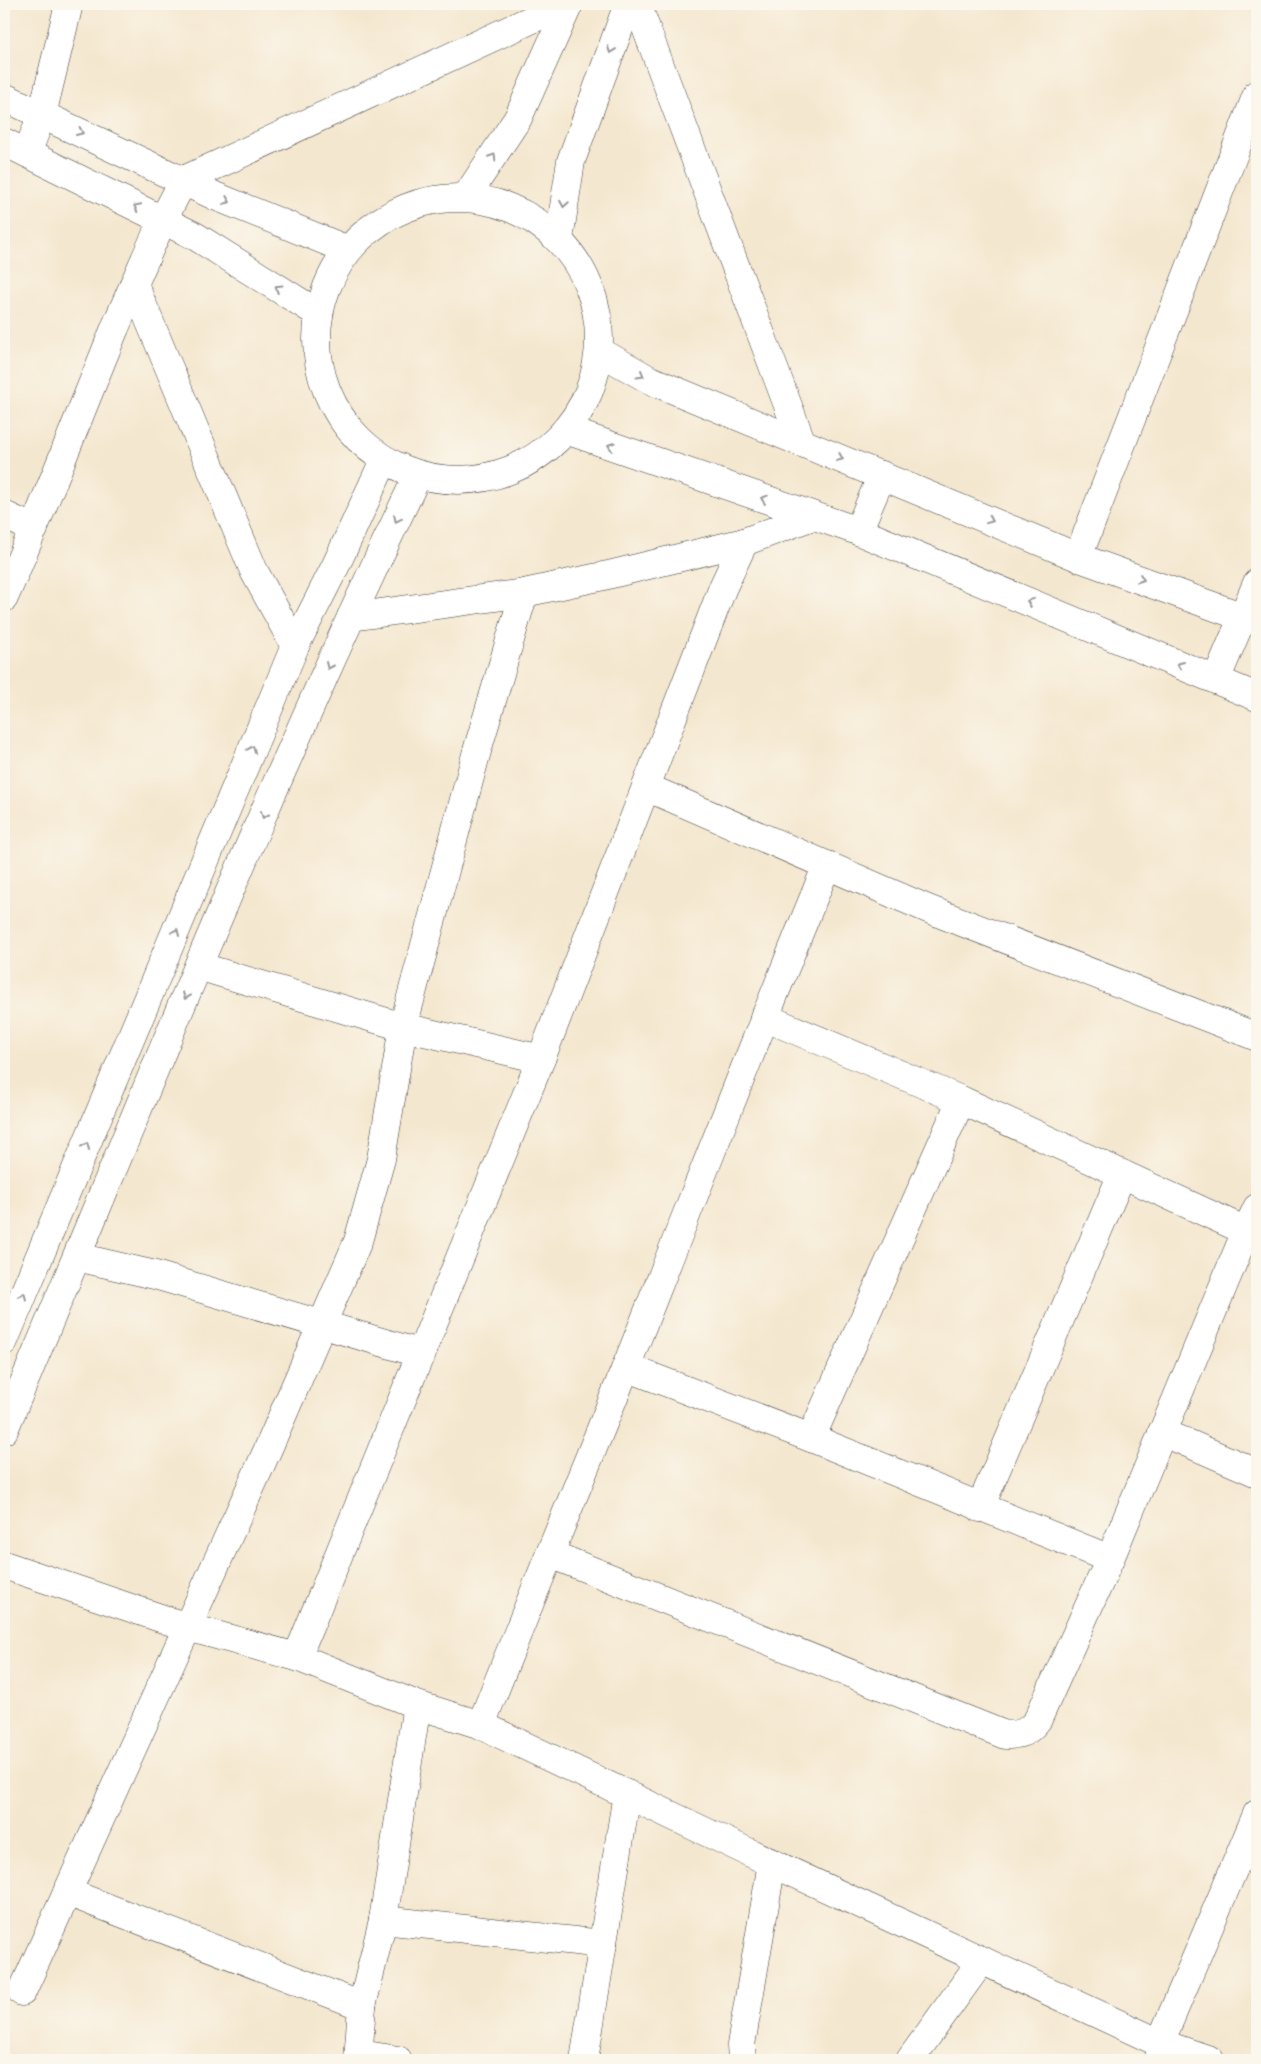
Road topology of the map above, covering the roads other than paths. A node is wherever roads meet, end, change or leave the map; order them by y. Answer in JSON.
{"nodes":[{"id":1,"x":565,"y":4,"type":"edge"},
{"id":2,"x":569,"y":4,"type":"edge"},
{"id":3,"x":628,"y":4,"type":"edge"},
{"id":4,"x":637,"y":4,"type":"edge"},
{"id":5,"x":63,"y":6,"type":"edge"},
{"id":6,"x":1257,"y":94,"type":"edge"},
{"id":7,"x":4,"y":97,"type":"edge"},
{"id":8,"x":42,"y":115,"type":"junction"},
{"id":9,"x":15,"y":148,"type":"edge"},
{"id":10,"x":184,"y":180,"type":"junction"},
{"id":11,"x":466,"y":198,"type":"junction"},
{"id":12,"x":161,"y":220,"type":"junction"},
{"id":13,"x":559,"y":239,"type":"junction"},
{"id":14,"x":348,"y":250,"type":"junction"},
{"id":15,"x":134,"y":284,"type":"junction"},
{"id":16,"x":319,"y":314,"type":"junction"},
{"id":17,"x":599,"y":351,"type":"junction"},
{"id":18,"x":566,"y":430,"type":"junction"},
{"id":19,"x":802,"y":443,"type":"junction"},
{"id":20,"x":384,"y":460,"type":"junction"},
{"id":21,"x":418,"y":475,"type":"junction"},
{"id":22,"x":882,"y":475,"type":"junction"},
{"id":23,"x":4,"y":515,"type":"edge"},
{"id":24,"x":813,"y":516,"type":"junction"},
{"id":25,"x":34,"y":530,"type":"junction"},
{"id":26,"x":858,"y":531,"type":"junction"},
{"id":27,"x":744,"y":542,"type":"junction"},
{"id":28,"x":1078,"y":556,"type":"junction"},
{"id":29,"x":1257,"y":584,"type":"edge"},
{"id":30,"x":524,"y":593,"type":"junction"},
{"id":31,"x":4,"y":598,"type":"edge"},
{"id":32,"x":351,"y":617,"type":"junction"},
{"id":33,"x":1251,"y":619,"type":"edge"},
{"id":34,"x":295,"y":646,"type":"junction"},
{"id":35,"x":1216,"y":680,"type":"junction"},
{"id":36,"x":1257,"y":697,"type":"edge"},
{"id":37,"x":646,"y":787,"type":"junction"},
{"id":38,"x":827,"y":866,"type":"junction"},
{"id":39,"x":198,"y":966,"type":"junction"},
{"id":40,"x":764,"y":1017,"type":"junction"},
{"id":41,"x":403,"y":1027,"type":"junction"},
{"id":42,"x":1257,"y":1036,"type":"edge"},
{"id":43,"x":541,"y":1058,"type":"junction"},
{"id":44,"x":960,"y":1100,"type":"junction"},
{"id":45,"x":1122,"y":1174,"type":"junction"},
{"id":46,"x":1252,"y":1219,"type":"edge"},
{"id":47,"x":77,"y":1257,"type":"junction"},
{"id":48,"x":322,"y":1324,"type":"junction"},
{"id":49,"x":4,"y":1341,"type":"edge"},
{"id":50,"x":422,"y":1354,"type":"junction"},
{"id":51,"x":626,"y":1367,"type":"junction"},
{"id":52,"x":4,"y":1430,"type":"edge"},
{"id":53,"x":1162,"y":1432,"type":"junction"},
{"id":54,"x":810,"y":1438,"type":"junction"},
{"id":55,"x":1257,"y":1473,"type":"edge"},
{"id":56,"x":980,"y":1508,"type":"junction"},
{"id":57,"x":550,"y":1554,"type":"junction"},
{"id":58,"x":1110,"y":1559,"type":"junction"},
{"id":59,"x":4,"y":1565,"type":"edge"},
{"id":60,"x":187,"y":1627,"type":"junction"},
{"id":61,"x":297,"y":1657,"type":"junction"},
{"id":62,"x":418,"y":1704,"type":"junction"},
{"id":63,"x":481,"y":1725,"type":"junction"},
{"id":64,"x":626,"y":1794,"type":"junction"},
{"id":65,"x":1257,"y":1814,"type":"edge"},
{"id":66,"x":1252,"y":1844,"type":"edge"},
{"id":67,"x":772,"y":1863,"type":"junction"},
{"id":68,"x":67,"y":1892,"type":"junction"},
{"id":69,"x":383,"y":1920,"type":"junction"},
{"id":70,"x":603,"y":1944,"type":"junction"},
{"id":71,"x":982,"y":1960,"type":"junction"},
{"id":72,"x":22,"y":1992,"type":"dead end"},
{"id":73,"x":362,"y":2006,"type":"junction"},
{"id":74,"x":1160,"y":2051,"type":"edge"},
{"id":75,"x":359,"y":2057,"type":"edge"},
{"id":76,"x":398,"y":2060,"type":"edge"},
{"id":77,"x":584,"y":2060,"type":"edge"},
{"id":78,"x":742,"y":2060,"type":"edge"},
{"id":79,"x":910,"y":2060,"type":"edge"},
{"id":80,"x":1210,"y":2060,"type":"edge"}],
"edges":[{"from":1,"to":10,"type":"street"},
{"from":11,"to":2,"type":"street","one_way":true},
{"from":3,"to":13,"type":"street","one_way":true},
{"from":4,"to":19,"type":"street"},
{"from":5,"to":8,"type":"street"},
{"from":6,"to":28,"type":"street"},
{"from":7,"to":8,"type":"street"},
{"from":8,"to":9,"type":"street"},
{"from":8,"to":10,"type":"street","one_way":true},
{"from":12,"to":9,"type":"street","one_way":true},
{"from":10,"to":12,"type":"street"},
{"from":10,"to":14,"type":"street","one_way":true},
{"from":11,"to":13,"type":"street"},
{"from":11,"to":14,"type":"street"},
{"from":12,"to":15,"type":"street"},
{"from":16,"to":12,"type":"street","one_way":true},
{"from":13,"to":17,"type":"street"},
{"from":14,"to":16,"type":"street"},
{"from":15,"to":25,"type":"street"},
{"from":15,"to":34,"type":"street"},
{"from":16,"to":20,"type":"street"},
{"from":17,"to":18,"type":"street"},
{"from":17,"to":19,"type":"street","one_way":true},
{"from":18,"to":21,"type":"street"},
{"from":24,"to":18,"type":"street","one_way":true},
{"from":19,"to":22,"type":"street","one_way":true},
{"from":20,"to":21,"type":"street"},
{"from":20,"to":34,"type":"street"},
{"from":21,"to":32,"type":"street","one_way":true},
{"from":22,"to":26,"type":"street"},
{"from":22,"to":28,"type":"street","one_way":true},
{"from":23,"to":25,"type":"street"},
{"from":24,"to":26,"type":"street"},
{"from":24,"to":27,"type":"street"},
{"from":25,"to":31,"type":"street"},
{"from":35,"to":26,"type":"street","one_way":true},
{"from":27,"to":30,"type":"street"},
{"from":27,"to":37,"type":"street"},
{"from":28,"to":33,"type":"street","one_way":true},
{"from":29,"to":33,"type":"street"},
{"from":30,"to":32,"type":"street"},
{"from":30,"to":41,"type":"street"},
{"from":32,"to":39,"type":"street","one_way":true},
{"from":33,"to":35,"type":"street"},
{"from":49,"to":34,"type":"street","one_way":true},
{"from":35,"to":36,"type":"street"},
{"from":37,"to":38,"type":"street"},
{"from":37,"to":43,"type":"street"},
{"from":38,"to":40,"type":"street"},
{"from":38,"to":42,"type":"street"},
{"from":39,"to":41,"type":"street"},
{"from":39,"to":47,"type":"street","one_way":true},
{"from":40,"to":44,"type":"street"},
{"from":40,"to":51,"type":"street"},
{"from":41,"to":43,"type":"street"},
{"from":41,"to":48,"type":"street"},
{"from":43,"to":50,"type":"street"},
{"from":44,"to":45,"type":"street"},
{"from":44,"to":54,"type":"street"},
{"from":45,"to":46,"type":"street"},
{"from":45,"to":56,"type":"street"},
{"from":46,"to":53,"type":"street"},
{"from":47,"to":48,"type":"street"},
{"from":47,"to":52,"type":"street"},
{"from":48,"to":50,"type":"street"},
{"from":48,"to":60,"type":"street"},
{"from":50,"to":61,"type":"street"},
{"from":51,"to":54,"type":"street"},
{"from":51,"to":57,"type":"street"},
{"from":53,"to":55,"type":"street"},
{"from":53,"to":58,"type":"street"},
{"from":54,"to":56,"type":"street"},
{"from":56,"to":58,"type":"street"},
{"from":57,"to":58,"type":"street"},
{"from":57,"to":63,"type":"street"},
{"from":59,"to":60,"type":"street"},
{"from":60,"to":61,"type":"street"},
{"from":60,"to":68,"type":"street"},
{"from":61,"to":62,"type":"street"},
{"from":62,"to":63,"type":"street"},
{"from":62,"to":69,"type":"street"},
{"from":63,"to":64,"type":"street"},
{"from":64,"to":67,"type":"street"},
{"from":64,"to":70,"type":"street"},
{"from":65,"to":66,"type":"street"},
{"from":66,"to":74,"type":"street"},
{"from":67,"to":71,"type":"street"},
{"from":67,"to":78,"type":"street"},
{"from":68,"to":72,"type":"street"},
{"from":68,"to":73,"type":"street"},
{"from":69,"to":70,"type":"street"},
{"from":69,"to":73,"type":"street"},
{"from":70,"to":77,"type":"street"},
{"from":71,"to":74,"type":"street"},
{"from":71,"to":79,"type":"street"},
{"from":73,"to":75,"type":"street"},
{"from":74,"to":80,"type":"street"},
{"from":75,"to":76,"type":"street"}]}
